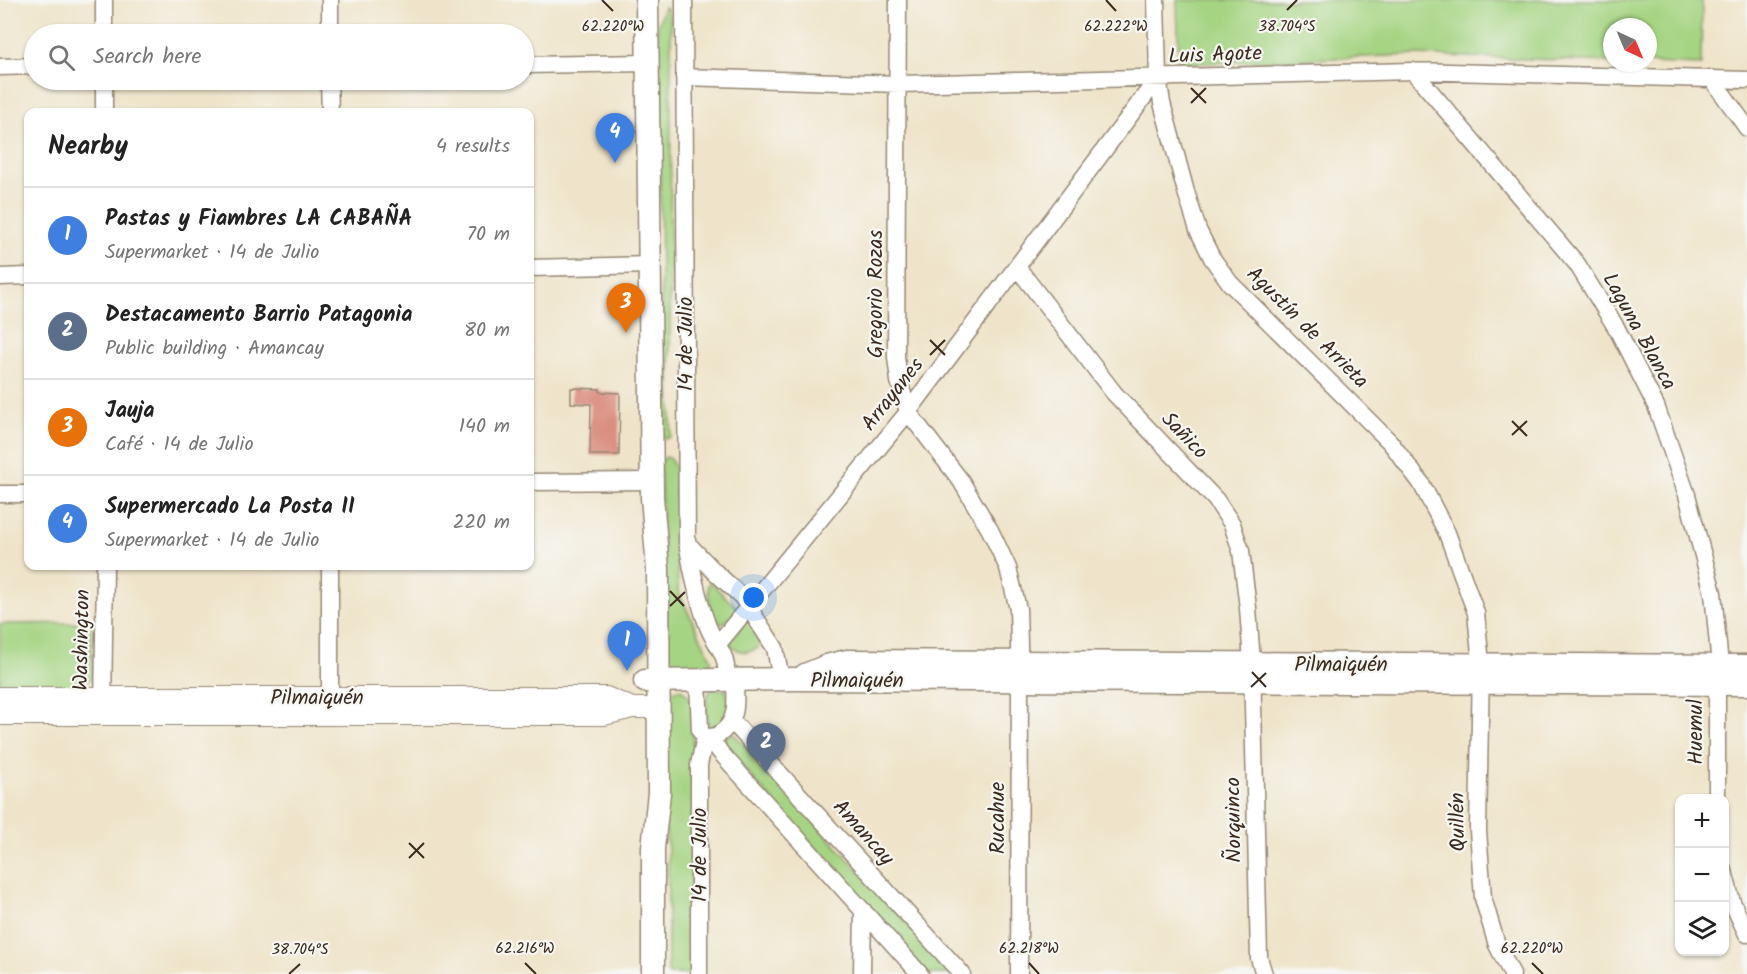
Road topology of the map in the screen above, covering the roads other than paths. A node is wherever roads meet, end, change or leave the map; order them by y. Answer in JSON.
{"nodes":[{"id":1,"x":104,"y":0,"type":"edge"},
{"id":2,"x":330,"y":0,"type":"edge"},
{"id":3,"x":647,"y":0,"type":"edge"},
{"id":4,"x":684,"y":0,"type":"edge"},
{"id":5,"x":898,"y":0,"type":"edge"},
{"id":6,"x":1156,"y":0,"type":"edge"},
{"id":7,"x":104,"y":24,"type":"edge"},
{"id":8,"x":330,"y":24,"type":"edge"},
{"id":9,"x":648,"y":63,"type":"junction"},
{"id":10,"x":534,"y":65,"type":"edge"},
{"id":11,"x":24,"y":66,"type":"edge"},
{"id":12,"x":0,"y":67,"type":"edge"},
{"id":13,"x":1413,"y":71,"type":"junction"},
{"id":14,"x":684,"y":77,"type":"junction"},
{"id":15,"x":1158,"y":78,"type":"junction"},
{"id":16,"x":1712,"y":79,"type":"junction"},
{"id":17,"x":1747,"y":80,"type":"edge"},
{"id":18,"x":899,"y":84,"type":"junction"},
{"id":19,"x":104,"y":90,"type":"edge"},
{"id":20,"x":330,"y":90,"type":"edge"},
{"id":21,"x":105,"y":108,"type":"edge"},
{"id":22,"x":330,"y":108,"type":"edge"},
{"id":23,"x":1747,"y":128,"type":"edge"},
{"id":24,"x":650,"y":265,"type":"junction"},
{"id":25,"x":1017,"y":267,"type":"junction"},
{"id":26,"x":534,"y":268,"type":"edge"},
{"id":27,"x":24,"y":276,"type":"edge"},
{"id":28,"x":0,"y":277,"type":"edge"},
{"id":29,"x":908,"y":412,"type":"junction"},
{"id":30,"x":534,"y":482,"type":"edge"},
{"id":31,"x":652,"y":489,"type":"junction"},
{"id":32,"x":0,"y":494,"type":"edge"},
{"id":33,"x":24,"y":494,"type":"edge"},
{"id":34,"x":687,"y":542,"type":"junction"},
{"id":35,"x":105,"y":570,"type":"edge"},
{"id":36,"x":330,"y":570,"type":"edge"},
{"id":37,"x":749,"y":608,"type":"junction"},
{"id":38,"x":718,"y":644,"type":"junction"},
{"id":39,"x":1747,"y":666,"type":"edge"},
{"id":40,"x":1020,"y":671,"type":"junction"},
{"id":41,"x":1252,"y":672,"type":"junction"},
{"id":42,"x":1481,"y":673,"type":"junction"},
{"id":43,"x":1719,"y":675,"type":"junction"},
{"id":44,"x":788,"y":679,"type":"junction"},
{"id":45,"x":652,"y":680,"type":"junction"},
{"id":46,"x":698,"y":680,"type":"junction"},
{"id":47,"x":730,"y":680,"type":"junction"},
{"id":48,"x":1747,"y":684,"type":"edge"},
{"id":49,"x":0,"y":697,"type":"edge"},
{"id":50,"x":103,"y":706,"type":"junction"},
{"id":51,"x":330,"y":706,"type":"junction"},
{"id":52,"x":646,"y":708,"type":"junction"},
{"id":53,"x":0,"y":716,"type":"edge"},
{"id":54,"x":732,"y":721,"type":"junction"},
{"id":55,"x":708,"y":738,"type":"junction"},
{"id":56,"x":1717,"y":794,"type":"edge"},
{"id":57,"x":1729,"y":889,"type":"edge"},
{"id":58,"x":862,"y":910,"type":"junction"},
{"id":59,"x":1747,"y":934,"type":"edge"},
{"id":60,"x":653,"y":974,"type":"edge"},
{"id":61,"x":699,"y":974,"type":"edge"},
{"id":62,"x":862,"y":974,"type":"edge"},
{"id":63,"x":920,"y":974,"type":"edge"},
{"id":64,"x":962,"y":974,"type":"edge"},
{"id":65,"x":1019,"y":974,"type":"edge"},
{"id":66,"x":1264,"y":974,"type":"edge"},
{"id":67,"x":1512,"y":974,"type":"edge"}],
"edges":[{"from":1,"to":7,"type":"street"},
{"from":2,"to":8,"type":"street"},
{"from":3,"to":9,"type":"main road","name":"14 de Julio"},
{"from":4,"to":14,"type":"street","name":"14 de Julio"},
{"from":5,"to":18,"type":"street","name":"Gregorio Rozas"},
{"from":6,"to":15,"type":"street","name":"Agustín de Arrieta"},
{"from":9,"to":10,"type":"street"},
{"from":9,"to":24,"type":"main road","name":"14 de Julio"},
{"from":11,"to":12,"type":"street"},
{"from":13,"to":15,"type":"street","name":"Luis Agote"},
{"from":13,"to":16,"type":"street","name":"Luis Agote"},
{"from":13,"to":43,"type":"street","name":"Laguna Blanca"},
{"from":14,"to":18,"type":"street","name":"Luis Agote"},
{"from":14,"to":34,"type":"street","name":"14 de Julio"},
{"from":15,"to":18,"type":"street","name":"Luis Agote"},
{"from":15,"to":25,"type":"street","name":"Arrayanes"},
{"from":15,"to":42,"type":"street","name":"Agustín de Arrieta"},
{"from":16,"to":17,"type":"street","name":"Luis Agote"},
{"from":16,"to":23,"type":"street"},
{"from":18,"to":29,"type":"street","name":"Gregorio Rozas"},
{"from":19,"to":21,"type":"street"},
{"from":20,"to":22,"type":"street"},
{"from":24,"to":26,"type":"street"},
{"from":24,"to":31,"type":"main road","name":"14 de Julio"},
{"from":25,"to":29,"type":"street","name":"Arrayanes"},
{"from":25,"to":41,"type":"street","name":"Sañico"},
{"from":27,"to":28,"type":"street"},
{"from":29,"to":37,"type":"street","name":"Arrayanes"},
{"from":29,"to":40,"type":"street","name":"Gregorio Rozas"},
{"from":30,"to":31,"type":"street"},
{"from":31,"to":45,"type":"main road","name":"14 de Julio"},
{"from":32,"to":33,"type":"street"},
{"from":34,"to":37,"type":"street"},
{"from":34,"to":38,"type":"street","name":"14 de Julio"},
{"from":35,"to":50,"type":"street","name":"Washington"},
{"from":36,"to":51,"type":"street"},
{"from":37,"to":38,"type":"street","name":"Arrayanes"},
{"from":37,"to":44,"type":"street"},
{"from":38,"to":47,"type":"street","name":"14 de Julio"},
{"from":39,"to":43,"type":"main road","name":"Pilmaiquén"},
{"from":40,"to":41,"type":"main road","name":"Pilmaiquén"},
{"from":40,"to":44,"type":"main road","name":"Pilmaiquén"},
{"from":40,"to":65,"type":"street","name":"Rucahue"},
{"from":41,"to":42,"type":"main road","name":"Pilmaiquén"},
{"from":41,"to":66,"type":"street","name":"Ñorquinco"},
{"from":42,"to":43,"type":"main road","name":"Pilmaiquén"},
{"from":42,"to":67,"type":"street","name":"Quillén"},
{"from":43,"to":48,"type":"main road","name":"Pilmaiquén"},
{"from":43,"to":56,"type":"street","name":"Huemul"},
{"from":44,"to":47,"type":"main road","name":"Pilmaiquén"},
{"from":45,"to":46,"type":"main road","name":"Pilmaiquén"},
{"from":45,"to":52,"type":"main road","name":"14 de Julio"},
{"from":46,"to":47,"type":"main road","name":"Pilmaiquén"},
{"from":46,"to":55,"type":"street"},
{"from":47,"to":54,"type":"street","name":"14 de Julio"},
{"from":49,"to":50,"type":"street","name":"Pilmaiquén"},
{"from":50,"to":51,"type":"street","name":"Pilmaiquén"},
{"from":50,"to":53,"type":"street","name":"Pilmaiquén"},
{"from":51,"to":52,"type":"street","name":"Pilmaiquén"},
{"from":52,"to":60,"type":"main road","name":"14 de Julio"},
{"from":54,"to":55,"type":"street"},
{"from":54,"to":64,"type":"street","name":"Amancay"},
{"from":55,"to":58,"type":"street"},
{"from":55,"to":61,"type":"street","name":"14 de Julio"},
{"from":57,"to":59,"type":"street"},
{"from":58,"to":62,"type":"street"},
{"from":58,"to":63,"type":"street"}]}
